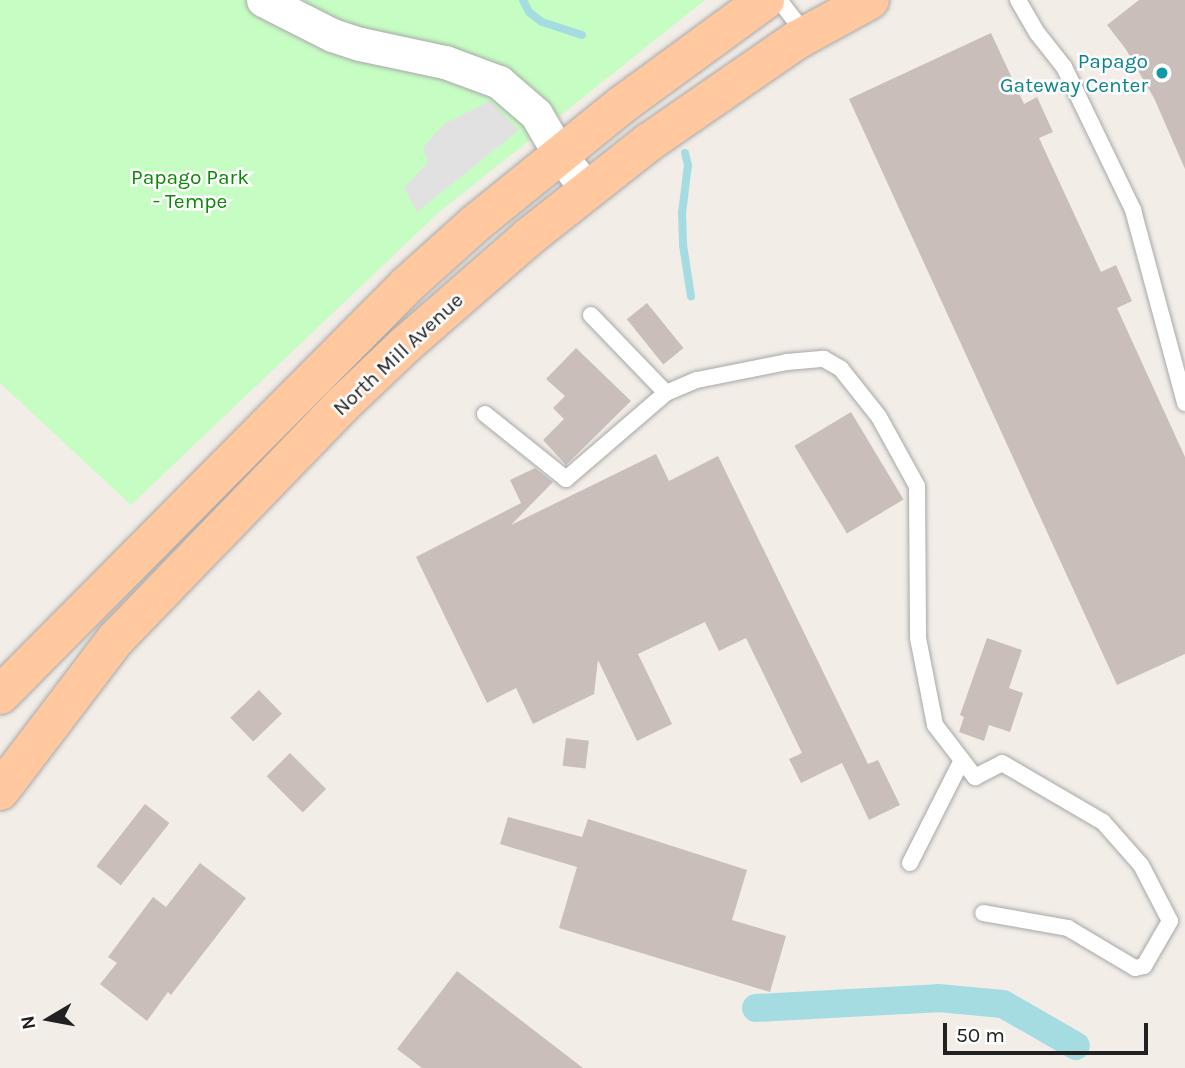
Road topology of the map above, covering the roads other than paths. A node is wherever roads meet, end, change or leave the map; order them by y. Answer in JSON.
{"nodes":[{"id":1,"x":263,"y":0,"type":"edge"},
{"id":2,"x":765,"y":0,"type":"edge"},
{"id":3,"x":779,"y":0,"type":"edge"},
{"id":4,"x":870,"y":0,"type":"edge"},
{"id":5,"x":1018,"y":0,"type":"edge"},
{"id":6,"x":806,"y":35,"type":"junction"},
{"id":7,"x":560,"y":155,"type":"junction"},
{"id":8,"x":587,"y":189,"type":"junction"},
{"id":9,"x":591,"y":315,"type":"dead end"},
{"id":10,"x":666,"y":393,"type":"junction"},
{"id":11,"x":1185,"y":402,"type":"edge"},
{"id":12,"x":485,"y":414,"type":"dead end"},
{"id":13,"x":0,"y":695,"type":"edge"},
{"id":14,"x":962,"y":760,"type":"junction"},
{"id":15,"x":0,"y":791,"type":"edge"},
{"id":16,"x":909,"y":863,"type":"dead end"},
{"id":17,"x":983,"y":913,"type":"dead end"}],
"edges":[{"from":1,"to":7,"type":"street"},
{"from":2,"to":7,"type":"main road","name":"North Mill Avenue"},
{"from":3,"to":6,"type":"lane"},
{"from":4,"to":6,"type":"main road","name":"North Mill Avenue"},
{"from":5,"to":11,"type":"lane"},
{"from":6,"to":8,"type":"main road","name":"North Mill Avenue"},
{"from":7,"to":8,"type":"street"},
{"from":7,"to":13,"type":"main road","name":"North Mill Avenue"},
{"from":8,"to":15,"type":"main road","name":"North Mill Avenue"},
{"from":9,"to":10,"type":"lane"},
{"from":10,"to":12,"type":"lane"},
{"from":10,"to":14,"type":"lane"},
{"from":14,"to":16,"type":"lane"},
{"from":14,"to":17,"type":"lane"}]}
